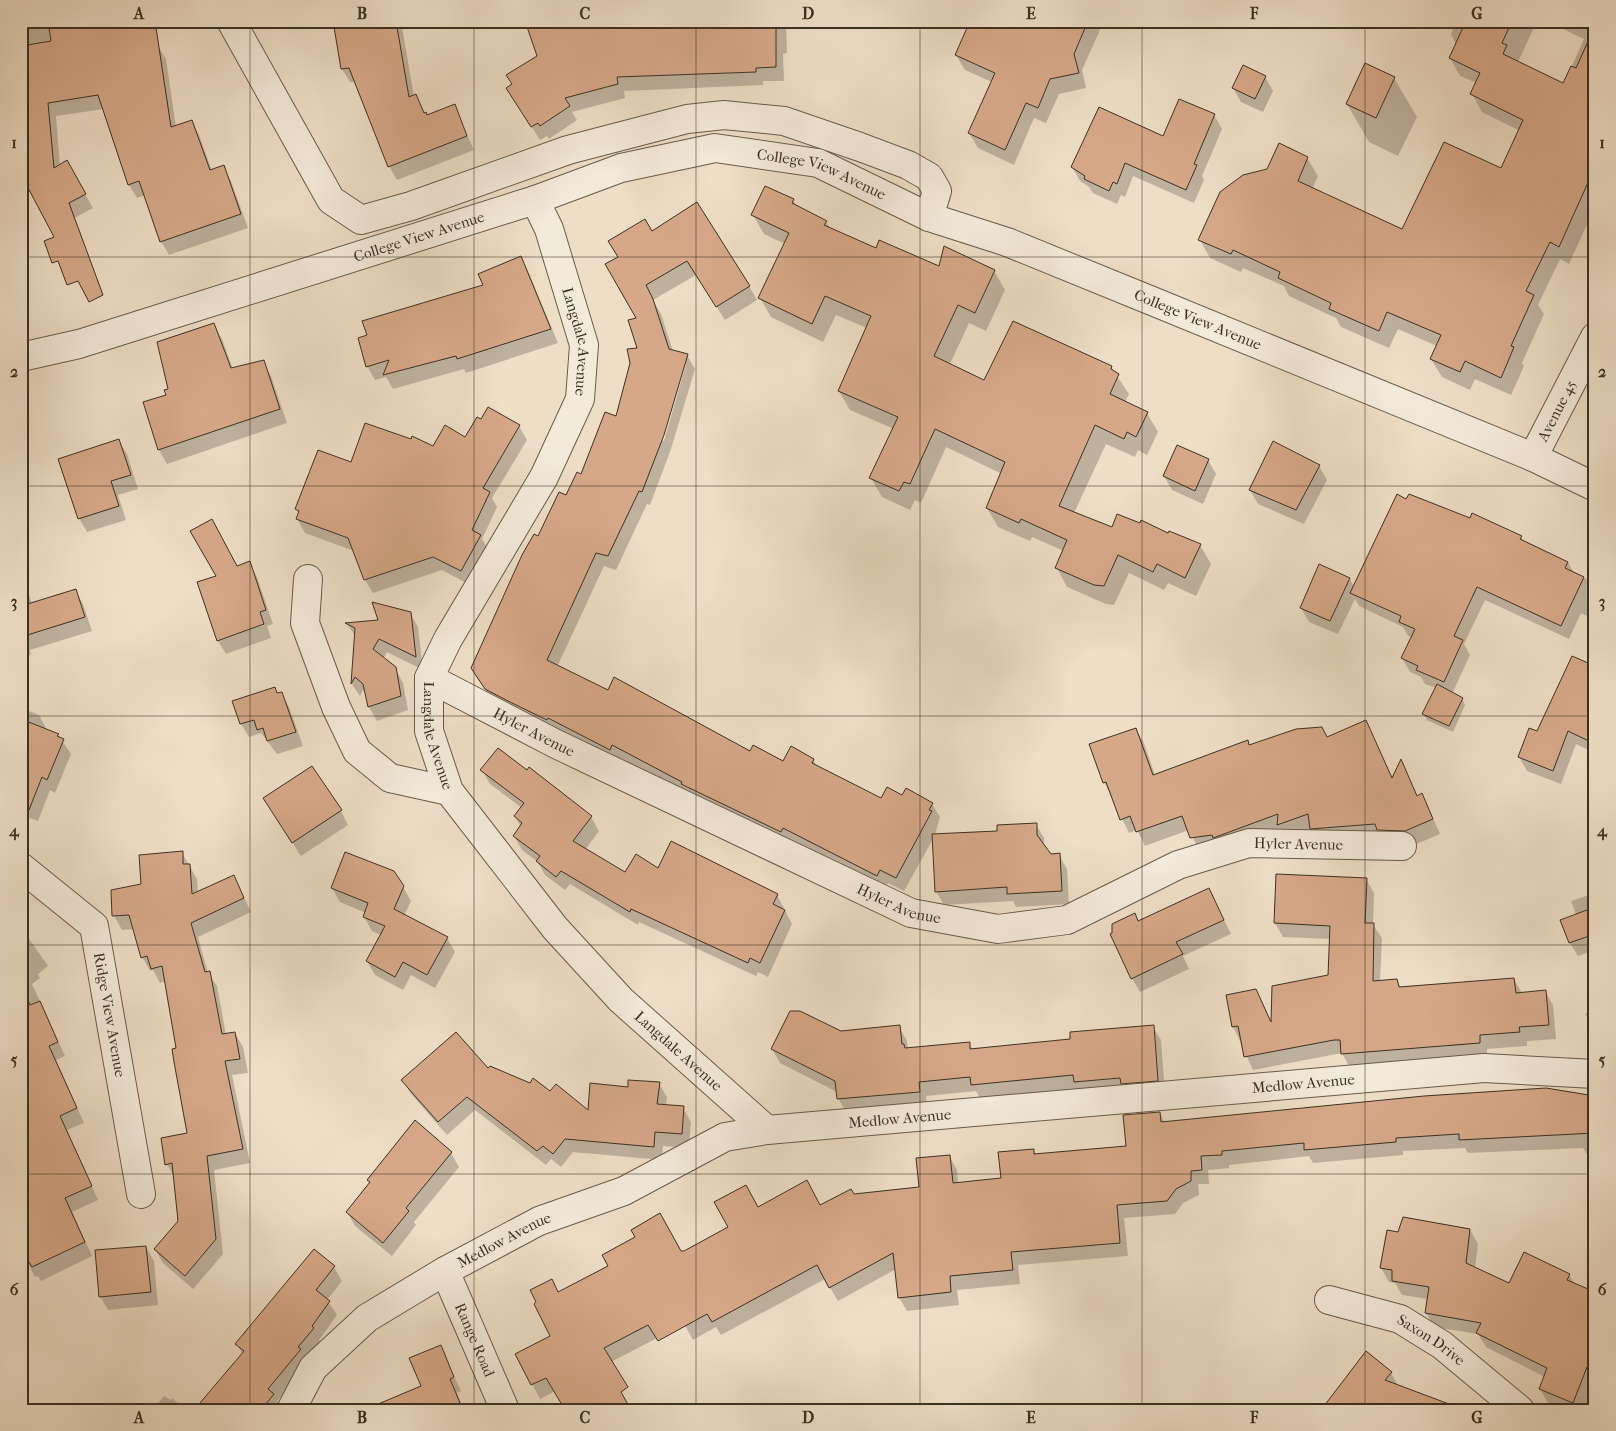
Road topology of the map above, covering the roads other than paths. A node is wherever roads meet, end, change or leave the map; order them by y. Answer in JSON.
{"nodes":[{"id":1,"x":231,"y":21,"type":"edge"},
{"id":2,"x":536,"y":200,"type":"junction"},
{"id":3,"x":930,"y":217,"type":"junction"},
{"id":4,"x":1595,"y":337,"type":"edge"},
{"id":5,"x":21,"y":356,"type":"edge"},
{"id":6,"x":1533,"y":457,"type":"junction"},
{"id":7,"x":1595,"y":487,"type":"edge"},
{"id":8,"x":308,"y":579,"type":"dead end"},
{"id":9,"x":429,"y":678,"type":"junction"},
{"id":10,"x":449,"y":791,"type":"junction"},
{"id":11,"x":1402,"y":846,"type":"dead end"},
{"id":12,"x":21,"y":867,"type":"edge"},
{"id":13,"x":1595,"y":1074,"type":"edge"},
{"id":14,"x":767,"y":1130,"type":"junction"},
{"id":15,"x":141,"y":1194,"type":"dead end"},
{"id":16,"x":445,"y":1271,"type":"junction"},
{"id":17,"x":1329,"y":1300,"type":"dead end"},
{"id":18,"x":291,"y":1410,"type":"edge"},
{"id":19,"x":504,"y":1410,"type":"edge"},
{"id":20,"x":1520,"y":1410,"type":"edge"}],
"edges":[{"from":1,"to":3,"type":"street"},
{"from":2,"to":3,"type":"street","name":"College View Avenue"},
{"from":2,"to":5,"type":"street","name":"College View Avenue"},
{"from":2,"to":9,"type":"street","name":"Langdale Avenue"},
{"from":3,"to":6,"type":"street","name":"College View Avenue"},
{"from":4,"to":6,"type":"street","name":"Avenue 45"},
{"from":6,"to":7,"type":"street","name":"College View Avenue"},
{"from":8,"to":10,"type":"street"},
{"from":9,"to":10,"type":"street","name":"Langdale Avenue"},
{"from":9,"to":11,"type":"street","name":"Hyler Avenue"},
{"from":10,"to":14,"type":"street","name":"Langdale Avenue"},
{"from":12,"to":15,"type":"street","name":"Ridge View Avenue"},
{"from":13,"to":14,"type":"street","name":"Medlow Avenue"},
{"from":14,"to":16,"type":"street","name":"Medlow Avenue"},
{"from":16,"to":18,"type":"street","name":"Medlow Avenue"},
{"from":16,"to":19,"type":"street","name":"Range Road"},
{"from":17,"to":20,"type":"street","name":"Saxon Drive"}]}
